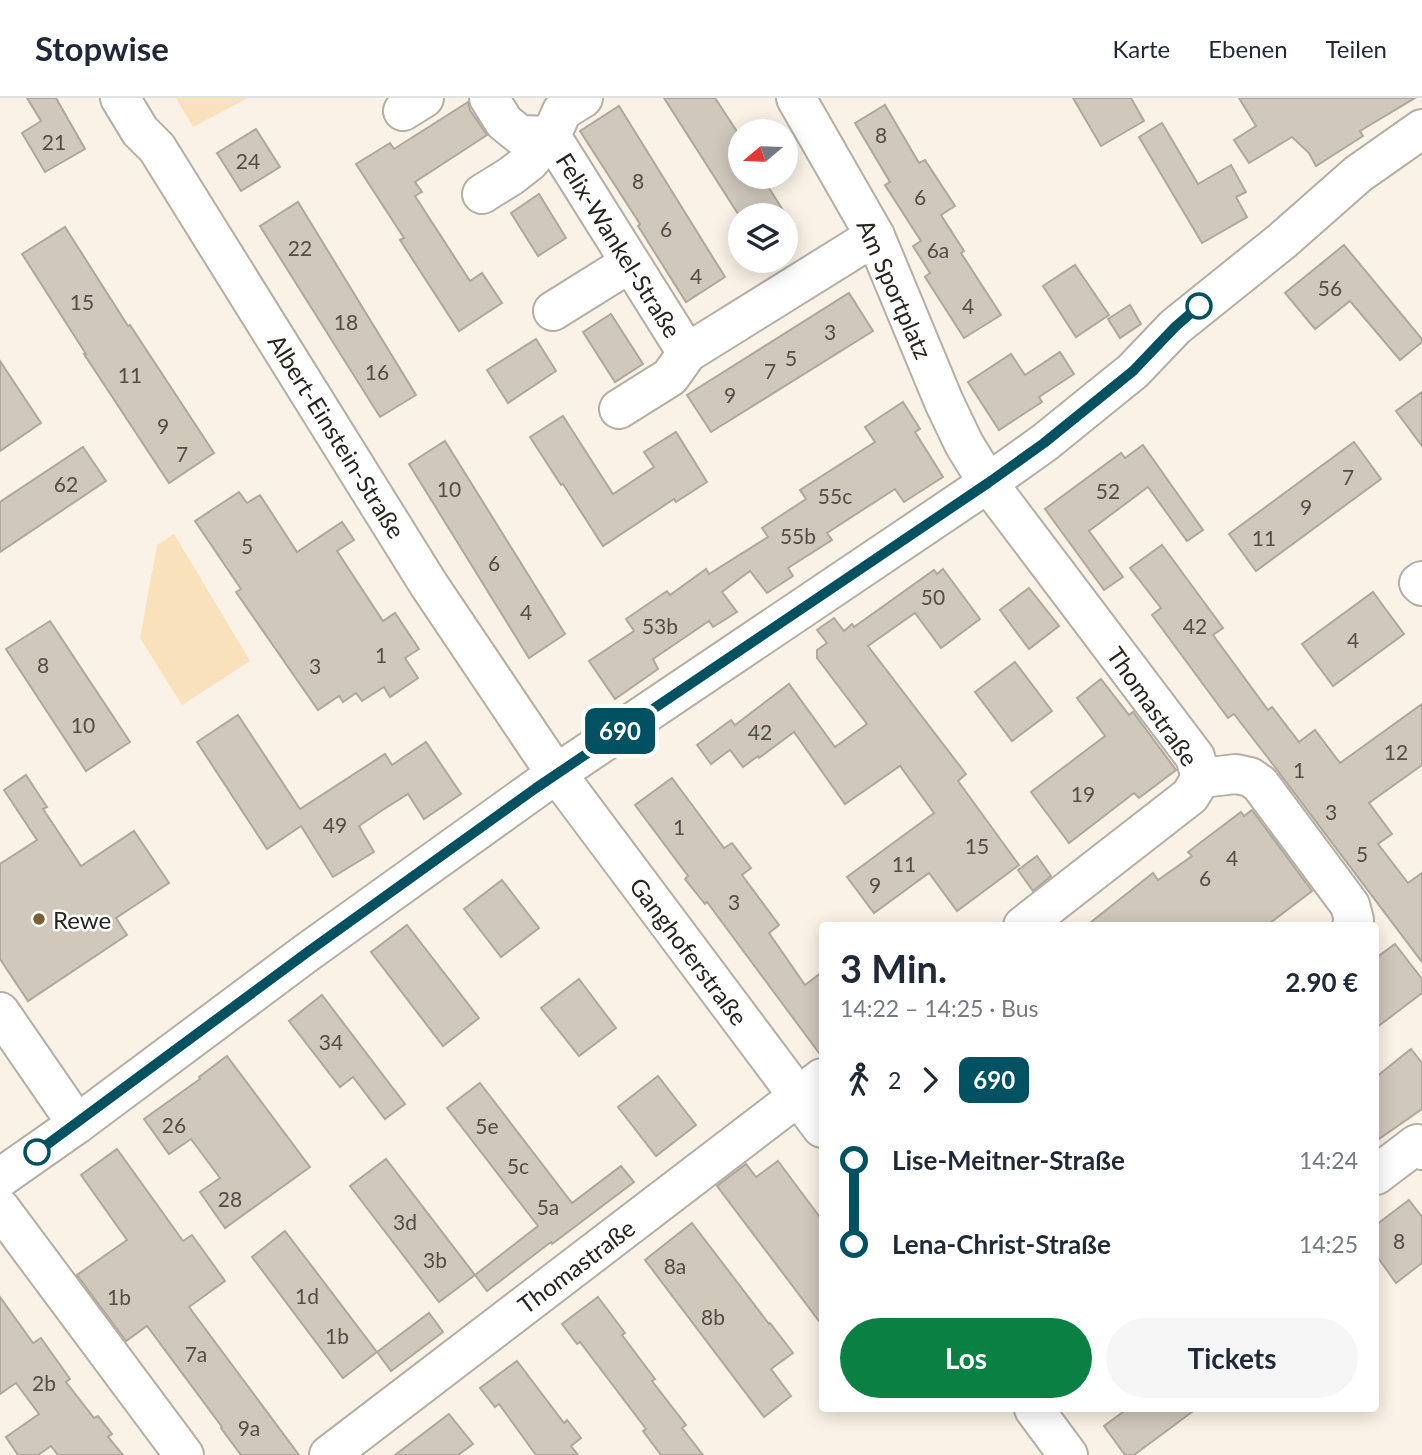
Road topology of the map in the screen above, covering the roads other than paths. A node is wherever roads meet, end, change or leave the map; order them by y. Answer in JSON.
{"nodes":[{"id":1,"x":120,"y":98,"type":"edge"},
{"id":2,"x":489,"y":98,"type":"edge"},
{"id":3,"x":583,"y":98,"type":"edge"},
{"id":4,"x":796,"y":98,"type":"edge"},
{"id":5,"x":1422,"y":129,"type":"edge"},
{"id":6,"x":551,"y":136,"type":"junction"},
{"id":7,"x":482,"y":194,"type":"dead end"},
{"id":8,"x":875,"y":236,"type":"junction"},
{"id":9,"x":630,"y":262,"type":"junction"},
{"id":10,"x":554,"y":311,"type":"dead end"},
{"id":11,"x":687,"y":353,"type":"junction"},
{"id":12,"x":619,"y":410,"type":"dead end"},
{"id":13,"x":988,"y":483,"type":"junction"},
{"id":14,"x":556,"y":774,"type":"junction"},
{"id":15,"x":1201,"y":778,"type":"junction"},
{"id":16,"x":1028,"y":922,"type":"edge"},
{"id":17,"x":1353,"y":922,"type":"edge"},
{"id":18,"x":0,"y":1012,"type":"edge"},
{"id":19,"x":811,"y":1087,"type":"edge"},
{"id":20,"x":819,"y":1117,"type":"edge"},
{"id":21,"x":77,"y":1124,"type":"junction"},
{"id":22,"x":1422,"y":1150,"type":"edge"},
{"id":23,"x":1379,"y":1173,"type":"edge"},
{"id":24,"x":0,"y":1178,"type":"edge"},
{"id":25,"x":0,"y":1208,"type":"edge"},
{"id":26,"x":1045,"y":1413,"type":"edge"},
{"id":27,"x":184,"y":1455,"type":"edge"},
{"id":28,"x":329,"y":1455,"type":"edge"},
{"id":29,"x":1068,"y":1455,"type":"edge"}],
"edges":[{"from":1,"to":14,"type":"street","name":"Albert-Einstein-Straße"},
{"from":2,"to":6,"type":"street","name":"Felix-Wankel-Straße"},
{"from":3,"to":6,"type":"street","name":"Felix-Wankel-Straße"},
{"from":4,"to":8,"type":"street","name":"Am Sportplatz"},
{"from":5,"to":13,"type":"street"},
{"from":6,"to":7,"type":"street","name":"Felix-Wankel-Straße"},
{"from":6,"to":9,"type":"street","name":"Felix-Wankel-Straße"},
{"from":8,"to":11,"type":"street","name":"Felix-Wankel-Straße"},
{"from":8,"to":13,"type":"street","name":"Am Sportplatz"},
{"from":9,"to":10,"type":"street"},
{"from":9,"to":11,"type":"street","name":"Felix-Wankel-Straße"},
{"from":11,"to":12,"type":"street","name":"Felix-Wankel-Straße"},
{"from":13,"to":14,"type":"street"},
{"from":13,"to":15,"type":"street","name":"Thomastraße"},
{"from":14,"to":19,"type":"street","name":"Ganghoferstraße"},
{"from":14,"to":21,"type":"street"},
{"from":15,"to":16,"type":"street","name":"Thomastraße"},
{"from":15,"to":17,"type":"street"},
{"from":18,"to":21,"type":"street"},
{"from":19,"to":20,"type":"street","name":"Ganghoferstraße"},
{"from":19,"to":28,"type":"street","name":"Thomastraße"},
{"from":21,"to":24,"type":"street"},
{"from":22,"to":23,"type":"street"},
{"from":25,"to":27,"type":"street"},
{"from":26,"to":29,"type":"street"}]}
